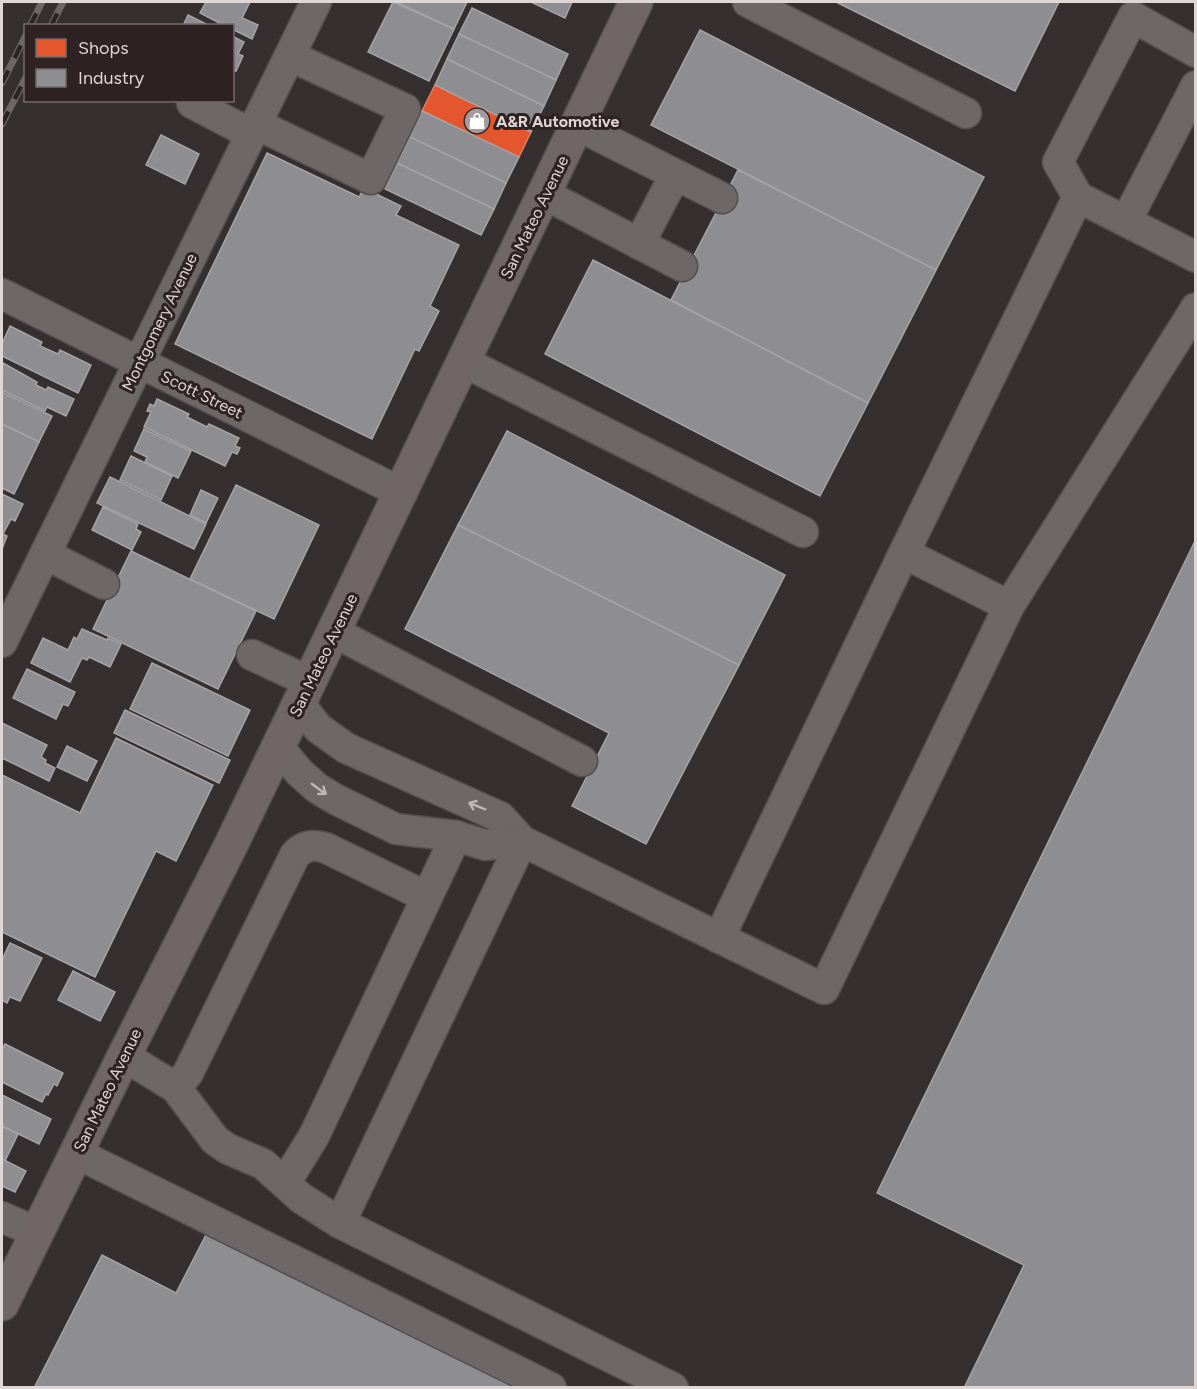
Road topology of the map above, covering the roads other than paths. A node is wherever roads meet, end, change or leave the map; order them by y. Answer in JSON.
{"nodes":[{"id":1,"x":316,"y":2,"type":"edge"},
{"id":2,"x":636,"y":2,"type":"edge"},
{"id":3,"x":748,"y":2,"type":"edge"},
{"id":4,"x":1196,"y":52,"type":"edge"},
{"id":5,"x":290,"y":56,"type":"junction"},
{"id":6,"x":1196,"y":87,"type":"edge"},
{"id":7,"x":192,"y":103,"type":"dead end"},
{"id":8,"x":966,"y":113,"type":"dead end"},
{"id":9,"x":577,"y":125,"type":"junction"},
{"id":10,"x":254,"y":129,"type":"junction"},
{"id":11,"x":675,"y":175,"type":"junction"},
{"id":12,"x":544,"y":194,"type":"junction"},
{"id":13,"x":1078,"y":197,"type":"junction"},
{"id":14,"x":722,"y":198,"type":"dead end"},
{"id":15,"x":1126,"y":221,"type":"junction"},
{"id":16,"x":639,"y":244,"type":"junction"},
{"id":17,"x":1196,"y":257,"type":"edge"},
{"id":18,"x":682,"y":266,"type":"dead end"},
{"id":19,"x":2,"y":294,"type":"edge"},
{"id":20,"x":1196,"y":308,"type":"edge"},
{"id":21,"x":138,"y":362,"type":"junction"},
{"id":22,"x":464,"y":362,"type":"junction"},
{"id":23,"x":402,"y":493,"type":"junction"},
{"id":24,"x":803,"y":532,"type":"dead end"},
{"id":25,"x":904,"y":553,"type":"junction"},
{"id":26,"x":45,"y":554,"type":"junction"},
{"id":27,"x":104,"y":584,"type":"dead end"},
{"id":28,"x":1009,"y":606,"type":"junction"},
{"id":29,"x":334,"y":632,"type":"junction"},
{"id":30,"x":2,"y":642,"type":"edge"},
{"id":31,"x":252,"y":655,"type":"dead end"},
{"id":32,"x":305,"y":693,"type":"junction"},
{"id":33,"x":278,"y":747,"type":"junction"},
{"id":34,"x":582,"y":761,"type":"dead end"},
{"id":35,"x":456,"y":836,"type":"junction"},
{"id":36,"x":522,"y":842,"type":"junction"},
{"id":37,"x":427,"y":897,"type":"junction"},
{"id":38,"x":719,"y":938,"type":"junction"},
{"id":39,"x":124,"y":1056,"type":"junction"},
{"id":40,"x":176,"y":1088,"type":"junction"},
{"id":41,"x":76,"y":1153,"type":"junction"},
{"id":42,"x":285,"y":1183,"type":"junction"},
{"id":43,"x":2,"y":1216,"type":"edge"},
{"id":44,"x":340,"y":1223,"type":"junction"},
{"id":45,"x":36,"y":1232,"type":"junction"},
{"id":46,"x":2,"y":1304,"type":"edge"},
{"id":47,"x":551,"y":1388,"type":"edge"},
{"id":48,"x":673,"y":1388,"type":"edge"}],
"edges":[{"from":1,"to":5,"type":"street","name":"Montgomery Avenue"},
{"from":2,"to":9,"type":"main road","name":"San Mateo Avenue"},
{"from":3,"to":8,"type":"street"},
{"from":4,"to":13,"type":"street"},
{"from":5,"to":10,"type":"street","name":"Montgomery Avenue"},
{"from":5,"to":10,"type":"street"},
{"from":6,"to":15,"type":"street"},
{"from":7,"to":10,"type":"street"},
{"from":9,"to":11,"type":"street"},
{"from":9,"to":12,"type":"main road","name":"San Mateo Avenue"},
{"from":10,"to":21,"type":"street","name":"Montgomery Avenue"},
{"from":11,"to":14,"type":"street"},
{"from":11,"to":16,"type":"street"},
{"from":12,"to":16,"type":"street"},
{"from":12,"to":22,"type":"main road","name":"San Mateo Avenue"},
{"from":13,"to":15,"type":"street"},
{"from":13,"to":25,"type":"street"},
{"from":15,"to":17,"type":"street"},
{"from":16,"to":18,"type":"street"},
{"from":19,"to":21,"type":"street","name":"Scott Street"},
{"from":20,"to":28,"type":"street"},
{"from":21,"to":23,"type":"street","name":"Scott Street"},
{"from":21,"to":26,"type":"street","name":"Montgomery Avenue"},
{"from":22,"to":23,"type":"main road","name":"San Mateo Avenue"},
{"from":22,"to":24,"type":"street"},
{"from":23,"to":29,"type":"main road","name":"San Mateo Avenue"},
{"from":25,"to":28,"type":"street"},
{"from":25,"to":38,"type":"street"},
{"from":26,"to":27,"type":"street"},
{"from":26,"to":30,"type":"street","name":"Montgomery Avenue"},
{"from":28,"to":38,"type":"street"},
{"from":29,"to":32,"type":"main road","name":"San Mateo Avenue"},
{"from":29,"to":34,"type":"street"},
{"from":31,"to":32,"type":"street"},
{"from":32,"to":33,"type":"main road","name":"San Mateo Avenue"},
{"from":36,"to":32,"type":"street","one_way":true},
{"from":33,"to":35,"type":"street","one_way":true},
{"from":33,"to":39,"type":"main road","name":"San Mateo Avenue"},
{"from":35,"to":36,"type":"street"},
{"from":35,"to":37,"type":"street"},
{"from":36,"to":38,"type":"street"},
{"from":36,"to":44,"type":"street"},
{"from":37,"to":40,"type":"street"},
{"from":37,"to":42,"type":"street"},
{"from":39,"to":40,"type":"street"},
{"from":39,"to":41,"type":"main road","name":"San Mateo Avenue"},
{"from":40,"to":42,"type":"street"},
{"from":41,"to":45,"type":"main road","name":"San Mateo Avenue"},
{"from":41,"to":47,"type":"street"},
{"from":42,"to":44,"type":"street"},
{"from":43,"to":45,"type":"street"},
{"from":44,"to":48,"type":"street"},
{"from":45,"to":46,"type":"main road","name":"San Mateo Avenue"}]}
